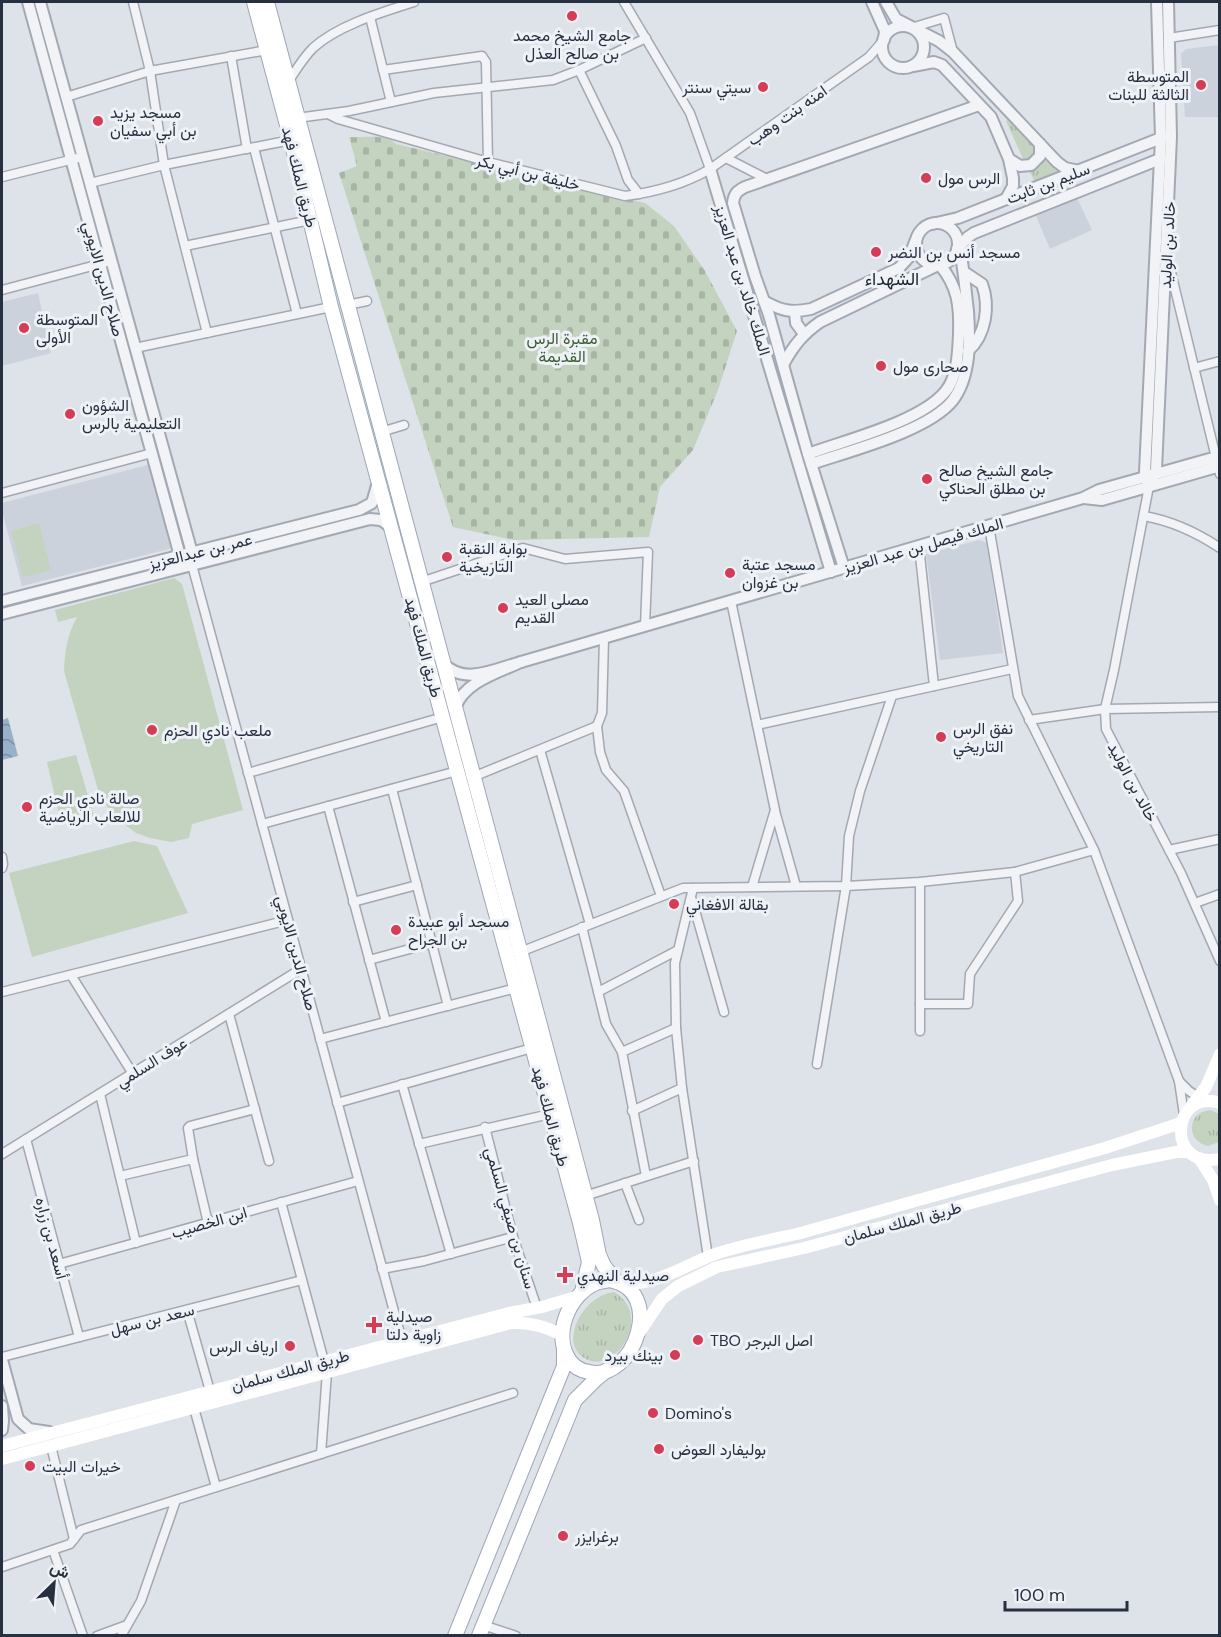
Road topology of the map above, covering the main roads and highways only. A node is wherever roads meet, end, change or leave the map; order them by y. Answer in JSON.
{"nodes":[{"id":1,"x":254,"y":2,"type":"edge"},
{"id":2,"x":267,"y":2,"type":"edge"},
{"id":3,"x":314,"y":217,"type":"junction"},
{"id":4,"x":1220,"y":1054,"type":"edge"},
{"id":5,"x":1220,"y":1103,"type":"edge"},
{"id":6,"x":1192,"y":1109,"type":"junction"},
{"id":7,"x":1194,"y":1155,"type":"junction"},
{"id":8,"x":1220,"y":1158,"type":"edge"},
{"id":9,"x":1220,"y":1200,"type":"edge"},
{"id":10,"x":619,"y":1282,"type":"junction"},
{"id":11,"x":581,"y":1294,"type":"junction"},
{"id":12,"x":638,"y":1334,"type":"junction"},
{"id":13,"x":562,"y":1335,"type":"junction"},
{"id":14,"x":564,"y":1350,"type":"junction"},
{"id":15,"x":326,"y":1367,"type":"junction"},
{"id":16,"x":607,"y":1370,"type":"junction"},
{"id":17,"x":2,"y":1446,"type":"edge"},
{"id":18,"x":2,"y":1459,"type":"edge"},
{"id":19,"x":481,"y":1630,"type":"edge"},
{"id":20,"x":455,"y":1635,"type":"edge"}],
"edges":[{"from":1,"to":3,"type":"main road","name":"طريق الملك فهد"},
{"from":2,"to":3,"type":"main road","name":"طريق الملك فهد"},
{"from":3,"to":10,"type":"main road","name":"طريق الملك فهد"},
{"from":3,"to":11,"type":"main road","name":"طريق الملك فهد"},
{"from":4,"to":6,"type":"main road"},
{"from":5,"to":6,"type":"main road"},
{"from":6,"to":7,"type":"main road"},
{"from":6,"to":10,"type":"main road","name":"طريق الملك سلمان"},
{"from":7,"to":8,"type":"main road","name":"طريق الملك سلمان"},
{"from":7,"to":9,"type":"main road"},
{"from":7,"to":12,"type":"main road","name":"طريق الملك سلمان"},
{"from":10,"to":11,"type":"main road"},
{"from":10,"to":12,"type":"main road"},
{"from":11,"to":13,"type":"main road"},
{"from":11,"to":15,"type":"main road","name":"طريق الملك سلمان"},
{"from":12,"to":16,"type":"main road"},
{"from":13,"to":14,"type":"main road"},
{"from":13,"to":15,"type":"main road","name":"طريق الملك سلمان"},
{"from":14,"to":16,"type":"main road"},
{"from":14,"to":20,"type":"main road"},
{"from":15,"to":17,"type":"main road","name":"طريق الملك سلمان"},
{"from":15,"to":18,"type":"main road","name":"طريق الملك سلمان"},
{"from":16,"to":19,"type":"main road"}]}
